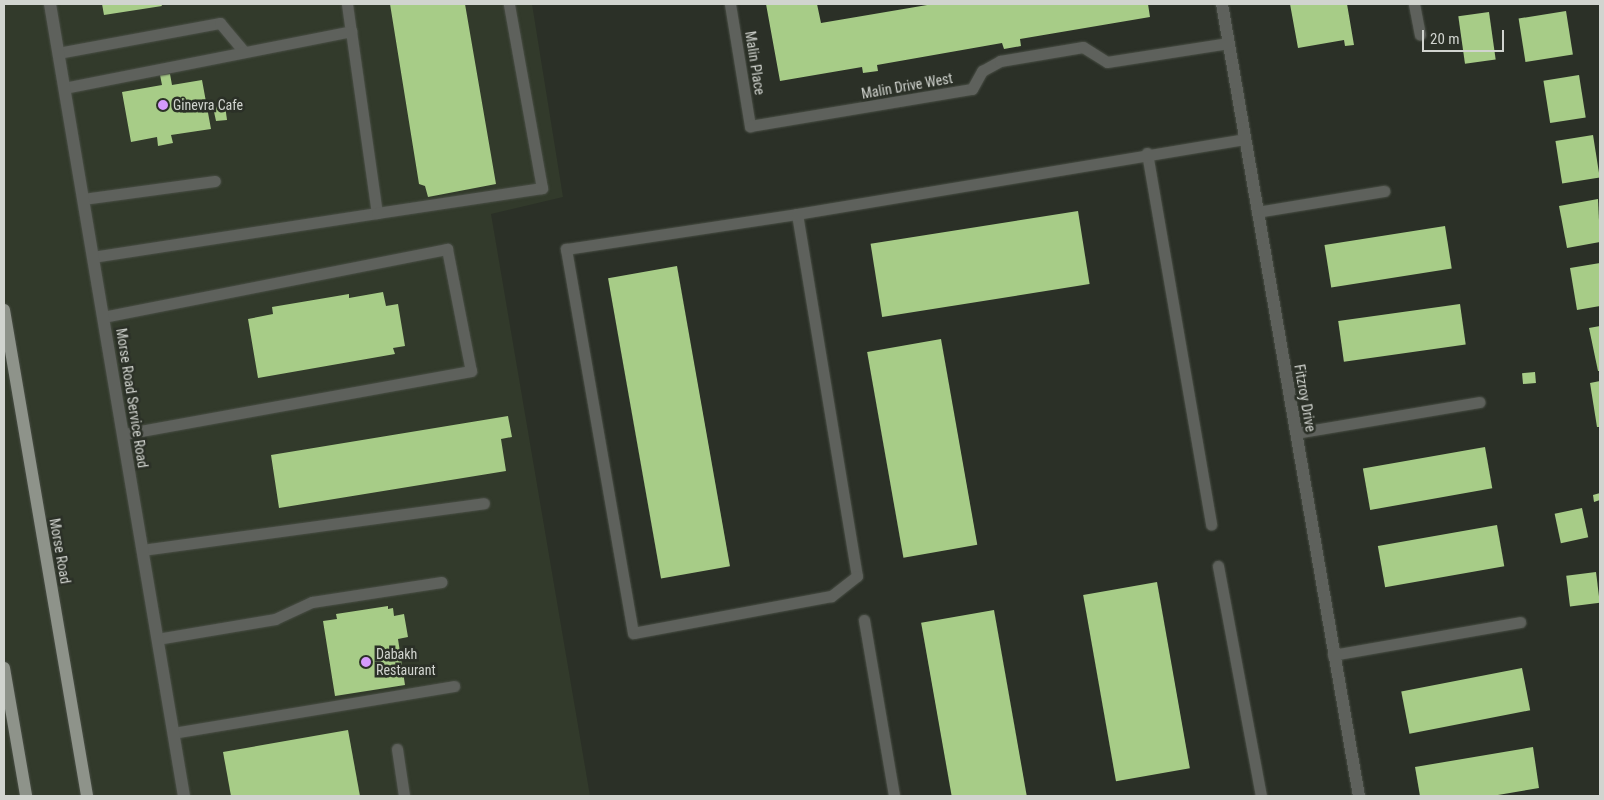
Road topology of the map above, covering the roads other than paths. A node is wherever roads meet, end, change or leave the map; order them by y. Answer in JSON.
{"nodes":[{"id":1,"x":50,"y":4,"type":"edge"},
{"id":2,"x":347,"y":4,"type":"edge"},
{"id":3,"x":509,"y":4,"type":"edge"},
{"id":4,"x":730,"y":4,"type":"edge"},
{"id":5,"x":1222,"y":4,"type":"edge"},
{"id":6,"x":1414,"y":4,"type":"edge"},
{"id":7,"x":351,"y":32,"type":"junction"},
{"id":8,"x":1420,"y":34,"type":"dead end"},
{"id":9,"x":1229,"y":43,"type":"junction"},
{"id":10,"x":244,"y":52,"type":"junction"},
{"id":11,"x":58,"y":53,"type":"junction"},
{"id":12,"x":64,"y":88,"type":"junction"},
{"id":13,"x":750,"y":126,"type":"joint"},
{"id":14,"x":1245,"y":139,"type":"junction"},
{"id":15,"x":1147,"y":153,"type":"junction"},
{"id":16,"x":215,"y":182,"type":"dead end"},
{"id":17,"x":1384,"y":191,"type":"dead end"},
{"id":18,"x":83,"y":199,"type":"junction"},
{"id":19,"x":1257,"y":212,"type":"junction"},
{"id":20,"x":377,"y":213,"type":"junction"},
{"id":21,"x":797,"y":214,"type":"junction"},
{"id":22,"x":92,"y":257,"type":"junction"},
{"id":23,"x":4,"y":310,"type":"edge"},
{"id":24,"x":103,"y":317,"type":"junction"},
{"id":25,"x":1479,"y":402,"type":"dead end"},
{"id":26,"x":1296,"y":433,"type":"junction"},
{"id":27,"x":122,"y":434,"type":"junction"},
{"id":28,"x":484,"y":503,"type":"dead end"},
{"id":29,"x":1211,"y":525,"type":"dead end"},
{"id":30,"x":142,"y":550,"type":"junction"},
{"id":31,"x":1218,"y":566,"type":"dead end"},
{"id":32,"x":441,"y":582,"type":"dead end"},
{"id":33,"x":864,"y":620,"type":"dead end"},
{"id":34,"x":1520,"y":622,"type":"dead end"},
{"id":35,"x":157,"y":639,"type":"junction"},
{"id":36,"x":1333,"y":656,"type":"junction"},
{"id":37,"x":4,"y":671,"type":"edge"},
{"id":38,"x":454,"y":686,"type":"dead end"},
{"id":39,"x":173,"y":733,"type":"junction"},
{"id":40,"x":396,"y":749,"type":"dead end"},
{"id":41,"x":26,"y":796,"type":"edge"},
{"id":42,"x":87,"y":796,"type":"edge"},
{"id":43,"x":184,"y":796,"type":"edge"},
{"id":44,"x":404,"y":796,"type":"edge"},
{"id":45,"x":894,"y":796,"type":"edge"},
{"id":46,"x":1261,"y":796,"type":"edge"},
{"id":47,"x":1359,"y":796,"type":"edge"}],
"edges":[{"from":1,"to":11,"type":"street","name":"Morse Road Service Road"},
{"from":2,"to":7,"type":"lane"},
{"from":3,"to":20,"type":"lane"},
{"from":4,"to":13,"type":"lane","name":"Malin Place"},
{"from":5,"to":9,"type":"street","name":"Fitzroy Drive"},
{"from":6,"to":8,"type":"lane"},
{"from":7,"to":10,"type":"lane"},
{"from":7,"to":20,"type":"lane"},
{"from":9,"to":13,"type":"lane","name":"Malin Drive West"},
{"from":9,"to":14,"type":"street","name":"Fitzroy Drive"},
{"from":10,"to":11,"type":"lane"},
{"from":10,"to":12,"type":"lane"},
{"from":11,"to":12,"type":"street","name":"Morse Road Service Road"},
{"from":12,"to":18,"type":"street","name":"Morse Road Service Road"},
{"from":14,"to":15,"type":"lane"},
{"from":14,"to":19,"type":"street","name":"Fitzroy Drive"},
{"from":15,"to":21,"type":"lane"},
{"from":15,"to":29,"type":"lane"},
{"from":16,"to":18,"type":"lane"},
{"from":17,"to":19,"type":"lane"},
{"from":18,"to":22,"type":"street","name":"Morse Road Service Road"},
{"from":19,"to":26,"type":"street","name":"Fitzroy Drive"},
{"from":20,"to":22,"type":"lane"},
{"from":21,"to":21,"type":"lane"},
{"from":22,"to":24,"type":"street","name":"Morse Road Service Road"},
{"from":23,"to":42,"type":"main road","name":"Morse Road"},
{"from":24,"to":27,"type":"street","name":"Morse Road Service Road"},
{"from":24,"to":27,"type":"lane"},
{"from":25,"to":26,"type":"lane"},
{"from":26,"to":36,"type":"street","name":"Fitzroy Drive"},
{"from":27,"to":30,"type":"street","name":"Morse Road Service Road"},
{"from":28,"to":30,"type":"lane"},
{"from":30,"to":35,"type":"street","name":"Morse Road Service Road"},
{"from":31,"to":46,"type":"lane"},
{"from":32,"to":35,"type":"lane"},
{"from":33,"to":45,"type":"lane"},
{"from":34,"to":36,"type":"lane"},
{"from":35,"to":39,"type":"street","name":"Morse Road Service Road"},
{"from":36,"to":47,"type":"street","name":"Fitzroy Drive"},
{"from":37,"to":41,"type":"main road"},
{"from":38,"to":39,"type":"lane"},
{"from":39,"to":43,"type":"street","name":"Morse Road Service Road"},
{"from":40,"to":44,"type":"lane"}]}
